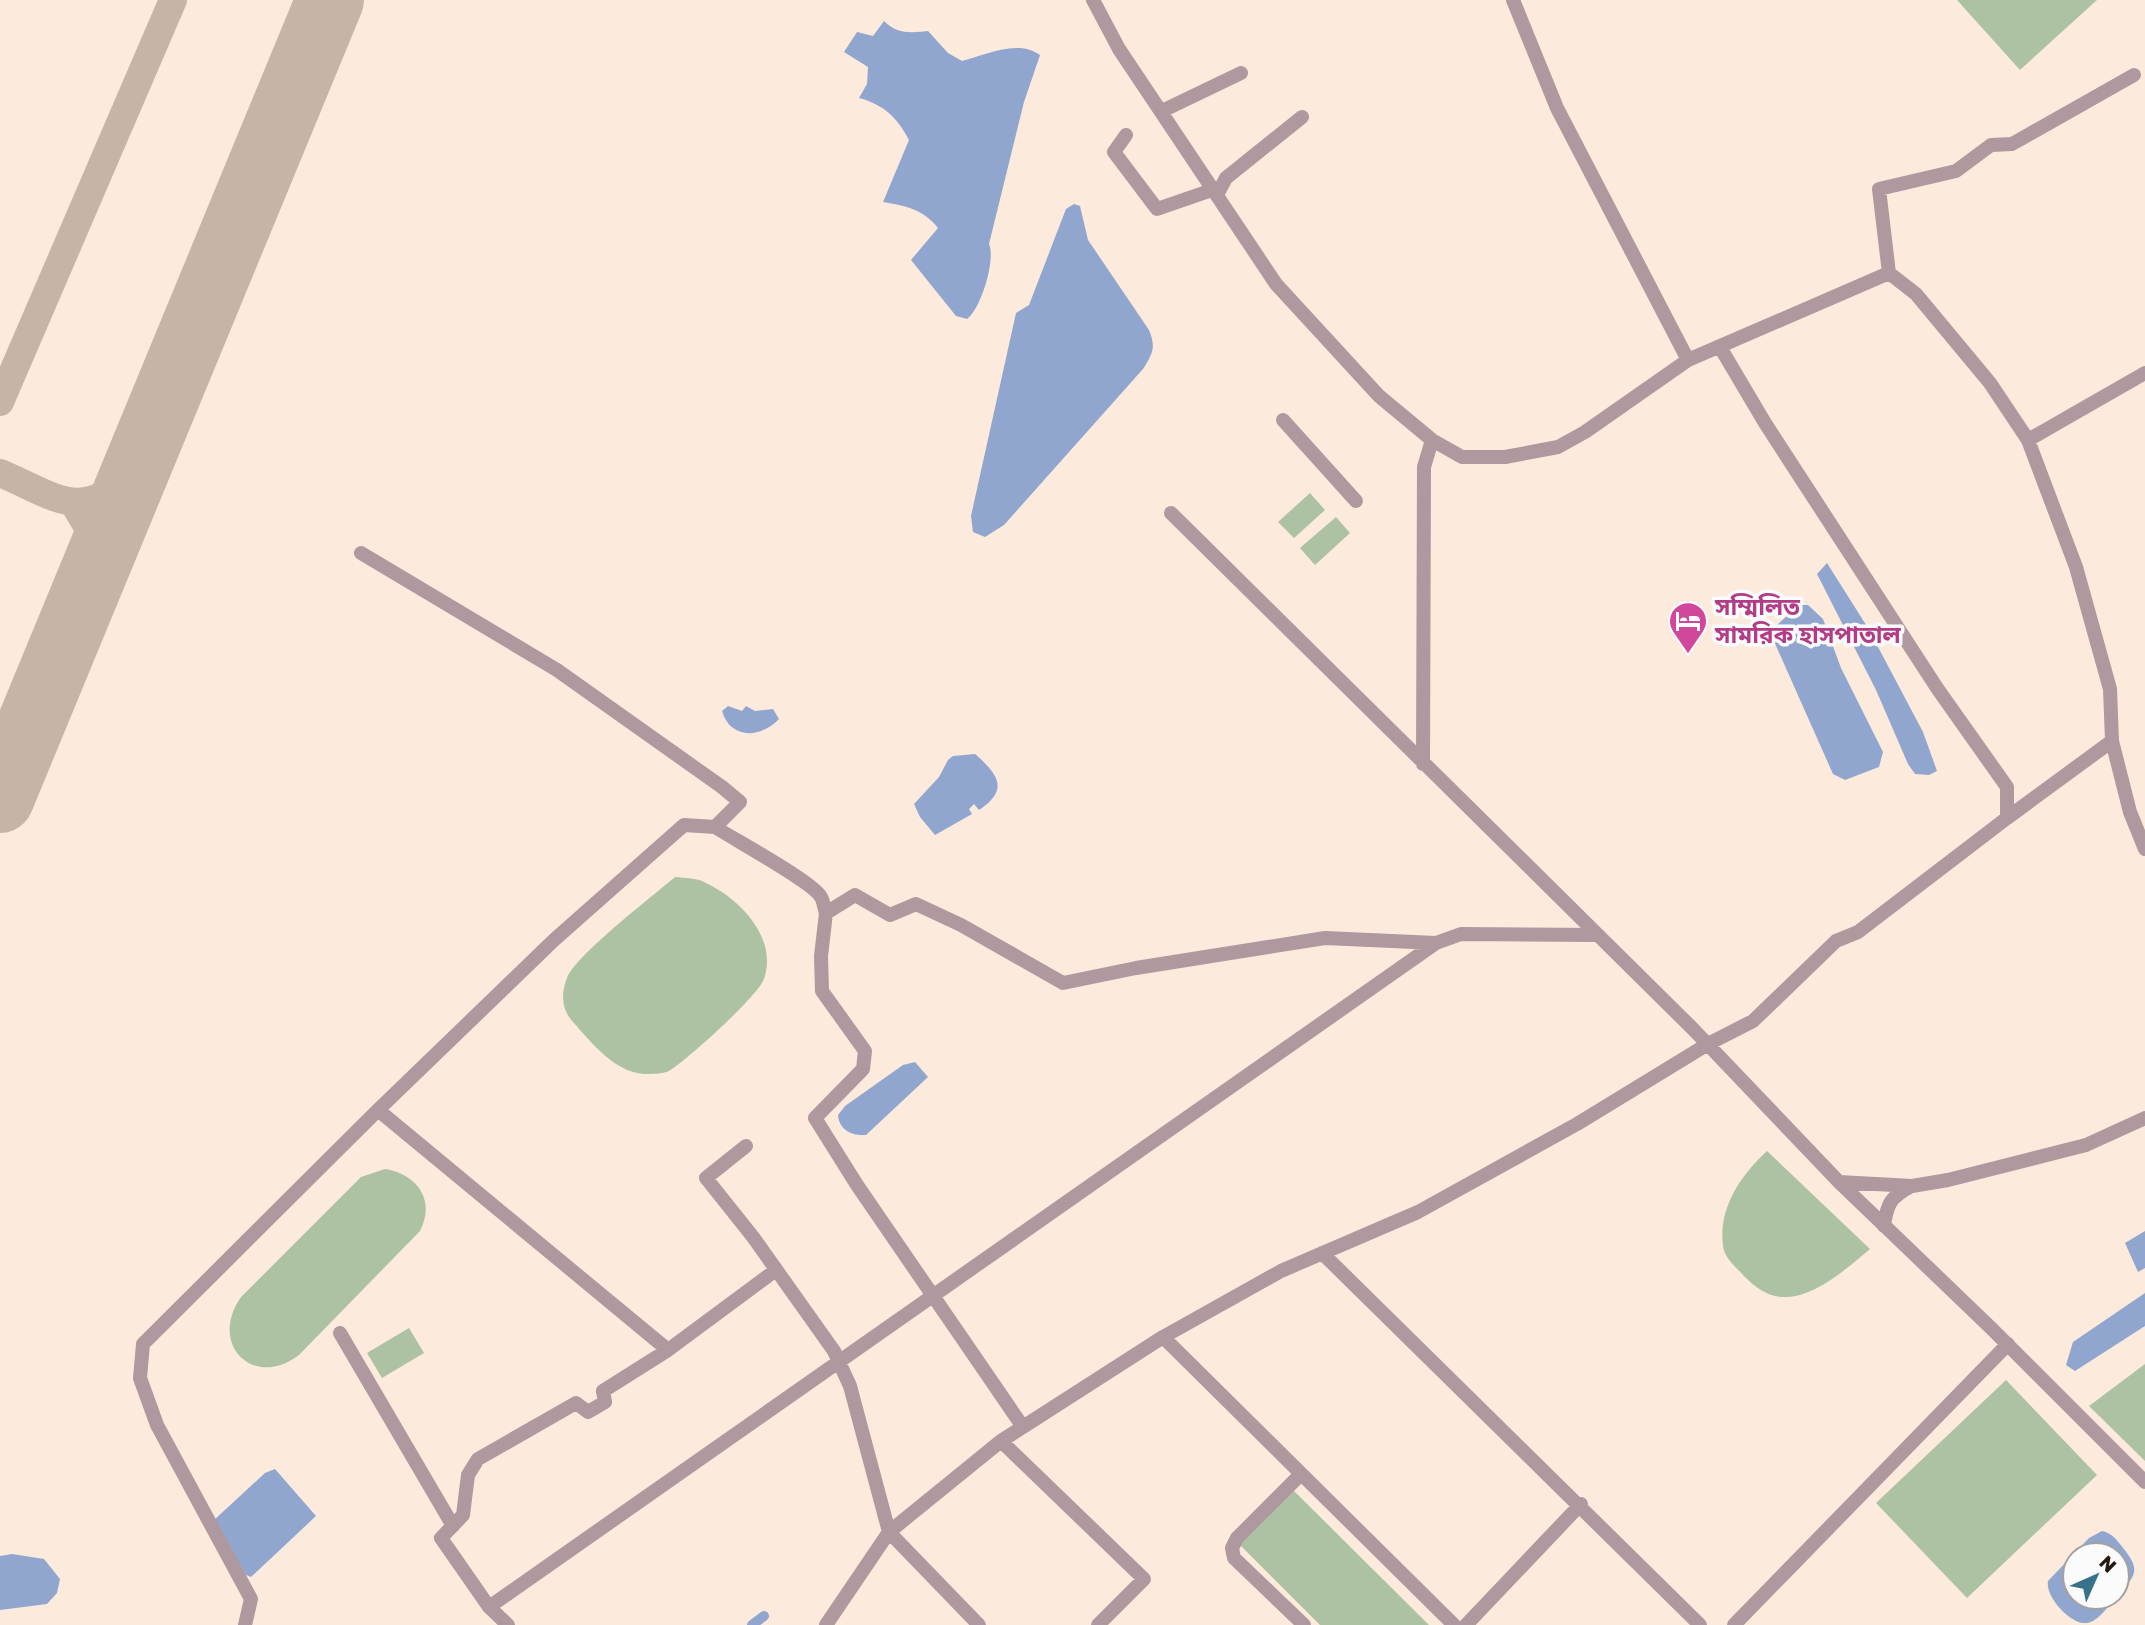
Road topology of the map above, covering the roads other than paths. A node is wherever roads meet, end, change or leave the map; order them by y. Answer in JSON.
{"nodes":[{"id":1,"x":1093,"y":0,"type":"edge"},
{"id":2,"x":1513,"y":0,"type":"edge"},
{"id":3,"x":1241,"y":73,"type":"dead end"},
{"id":4,"x":2134,"y":75,"type":"dead end"},
{"id":5,"x":1162,"y":111,"type":"junction"},
{"id":6,"x":1302,"y":117,"type":"dead end"},
{"id":7,"x":1126,"y":135,"type":"dead end"},
{"id":8,"x":1217,"y":191,"type":"junction"},
{"id":9,"x":1889,"y":273,"type":"junction"},
{"id":10,"x":1720,"y":347,"type":"junction"},
{"id":11,"x":1688,"y":360,"type":"junction"},
{"id":12,"x":2145,"y":373,"type":"edge"},
{"id":13,"x":1283,"y":420,"type":"dead end"},
{"id":14,"x":1432,"y":440,"type":"junction"},
{"id":15,"x":2028,"y":440,"type":"junction"},
{"id":16,"x":1356,"y":501,"type":"dead end"},
{"id":17,"x":1171,"y":513,"type":"dead end"},
{"id":18,"x":361,"y":553,"type":"dead end"},
{"id":19,"x":2112,"y":741,"type":"junction"},
{"id":20,"x":1423,"y":764,"type":"junction"},
{"id":21,"x":2007,"y":818,"type":"junction"},
{"id":22,"x":715,"y":827,"type":"junction"},
{"id":23,"x":2145,"y":849,"type":"edge"},
{"id":24,"x":825,"y":914,"type":"junction"},
{"id":25,"x":1596,"y":935,"type":"junction"},
{"id":26,"x":1436,"y":943,"type":"junction"},
{"id":27,"x":1708,"y":1044,"type":"junction"},
{"id":28,"x":378,"y":1111,"type":"junction"},
{"id":29,"x":2145,"y":1118,"type":"edge"},
{"id":30,"x":746,"y":1146,"type":"dead end"},
{"id":31,"x":1839,"y":1182,"type":"junction"},
{"id":32,"x":1912,"y":1186,"type":"junction"},
{"id":33,"x":1884,"y":1226,"type":"junction"},
{"id":34,"x":1322,"y":1253,"type":"junction"},
{"id":35,"x":776,"y":1270,"type":"junction"},
{"id":36,"x":933,"y":1295,"type":"junction"},
{"id":37,"x":340,"y":1333,"type":"dead end"},
{"id":38,"x":1163,"y":1337,"type":"junction"},
{"id":39,"x":2008,"y":1345,"type":"junction"},
{"id":40,"x":668,"y":1350,"type":"junction"},
{"id":41,"x":1023,"y":1427,"type":"junction"},
{"id":42,"x":1001,"y":1441,"type":"junction"},
{"id":43,"x":1301,"y":1474,"type":"junction"},
{"id":44,"x":2145,"y":1482,"type":"edge"},
{"id":45,"x":1581,"y":1504,"type":"junction"},
{"id":46,"x":453,"y":1526,"type":"junction"},
{"id":47,"x":889,"y":1531,"type":"junction"},
{"id":48,"x":489,"y":1607,"type":"junction"},
{"id":49,"x":245,"y":1625,"type":"edge"},
{"id":50,"x":508,"y":1625,"type":"edge"},
{"id":51,"x":826,"y":1625,"type":"edge"},
{"id":52,"x":979,"y":1625,"type":"edge"},
{"id":53,"x":1098,"y":1625,"type":"edge"},
{"id":54,"x":1304,"y":1625,"type":"edge"},
{"id":55,"x":1454,"y":1625,"type":"edge"},
{"id":56,"x":1466,"y":1625,"type":"edge"},
{"id":57,"x":1700,"y":1625,"type":"edge"},
{"id":58,"x":1734,"y":1625,"type":"edge"}],
"edges":[{"from":1,"to":5,"type":"street"},
{"from":2,"to":11,"type":"street"},
{"from":3,"to":5,"type":"street"},
{"from":4,"to":9,"type":"street"},
{"from":5,"to":8,"type":"street"},
{"from":6,"to":8,"type":"street"},
{"from":7,"to":8,"type":"street"},
{"from":8,"to":14,"type":"street"},
{"from":9,"to":10,"type":"street"},
{"from":9,"to":15,"type":"street"},
{"from":10,"to":11,"type":"street"},
{"from":10,"to":21,"type":"street"},
{"from":11,"to":14,"type":"street"},
{"from":12,"to":15,"type":"street"},
{"from":13,"to":16,"type":"street"},
{"from":14,"to":20,"type":"street"},
{"from":15,"to":19,"type":"street"},
{"from":17,"to":20,"type":"street"},
{"from":18,"to":22,"type":"street"},
{"from":19,"to":21,"type":"street"},
{"from":19,"to":23,"type":"street"},
{"from":20,"to":25,"type":"street"},
{"from":21,"to":27,"type":"street"},
{"from":22,"to":24,"type":"street"},
{"from":22,"to":28,"type":"street"},
{"from":24,"to":26,"type":"street"},
{"from":24,"to":36,"type":"street"},
{"from":25,"to":26,"type":"street"},
{"from":25,"to":27,"type":"street"},
{"from":26,"to":36,"type":"street"},
{"from":27,"to":31,"type":"street"},
{"from":27,"to":34,"type":"street"},
{"from":28,"to":40,"type":"street"},
{"from":28,"to":49,"type":"street"},
{"from":29,"to":32,"type":"street"},
{"from":30,"to":35,"type":"street"},
{"from":31,"to":32,"type":"street"},
{"from":31,"to":33,"type":"street"},
{"from":32,"to":33,"type":"street"},
{"from":33,"to":39,"type":"street"},
{"from":34,"to":38,"type":"street"},
{"from":34,"to":45,"type":"street"},
{"from":35,"to":40,"type":"street"},
{"from":35,"to":47,"type":"street"},
{"from":36,"to":41,"type":"street"},
{"from":36,"to":48,"type":"street"},
{"from":37,"to":46,"type":"street"},
{"from":38,"to":41,"type":"street"},
{"from":38,"to":43,"type":"street"},
{"from":39,"to":44,"type":"street"},
{"from":39,"to":58,"type":"street"},
{"from":40,"to":46,"type":"street"},
{"from":41,"to":42,"type":"street"},
{"from":42,"to":47,"type":"street"},
{"from":42,"to":53,"type":"street"},
{"from":43,"to":54,"type":"street"},
{"from":43,"to":55,"type":"street"},
{"from":45,"to":56,"type":"street"},
{"from":45,"to":57,"type":"street"},
{"from":46,"to":48,"type":"street"},
{"from":47,"to":51,"type":"street"},
{"from":47,"to":52,"type":"street"},
{"from":48,"to":50,"type":"street"}]}
